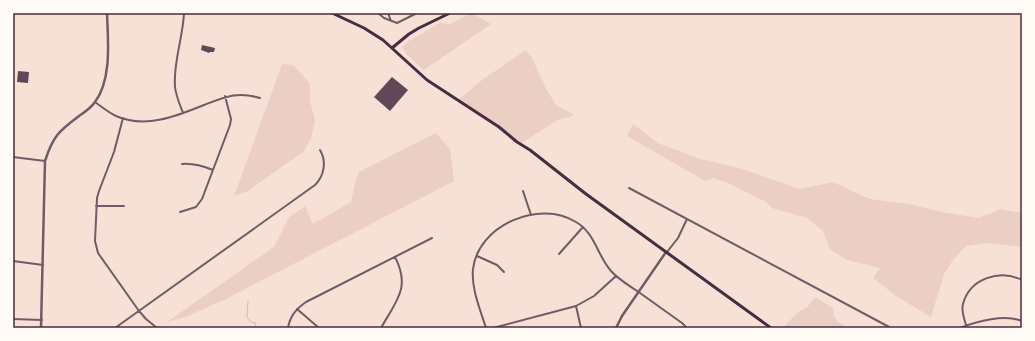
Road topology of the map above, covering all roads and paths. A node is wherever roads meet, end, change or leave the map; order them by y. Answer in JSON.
{"nodes":[{"id":1,"x":107,"y":13,"type":"edge"},
{"id":2,"x":184,"y":13,"type":"edge"},
{"id":3,"x":332,"y":13,"type":"edge"},
{"id":4,"x":378,"y":13,"type":"edge"},
{"id":5,"x":388,"y":13,"type":"edge"},
{"id":6,"x":417,"y":13,"type":"edge"},
{"id":7,"x":450,"y":13,"type":"edge"},
{"id":8,"x":391,"y":21,"type":"junction"},
{"id":9,"x":392,"y":48,"type":"junction"},
{"id":10,"x":225,"y":96,"type":"junction"},
{"id":11,"x":260,"y":98,"type":"dead end"},
{"id":12,"x":95,"y":102,"type":"junction"},
{"id":13,"x":183,"y":113,"type":"junction"},
{"id":14,"x":123,"y":118,"type":"junction"},
{"id":15,"x":320,"y":150,"type":"dead end"},
{"id":16,"x":13,"y":156,"type":"edge"},
{"id":17,"x":45,"y":161,"type":"junction"},
{"id":18,"x":182,"y":164,"type":"dead end"},
{"id":19,"x":214,"y":170,"type":"junction"},
{"id":20,"x":629,"y":188,"type":"dead end"},
{"id":21,"x":523,"y":191,"type":"dead end"},
{"id":22,"x":96,"y":206,"type":"junction"},
{"id":23,"x":124,"y":206,"type":"dead end"},
{"id":24,"x":180,"y":212,"type":"dead end"},
{"id":25,"x":531,"y":215,"type":"junction"},
{"id":26,"x":687,"y":219,"type":"junction"},
{"id":27,"x":583,"y":227,"type":"junction"},
{"id":28,"x":432,"y":238,"type":"dead end"},
{"id":29,"x":666,"y":252,"type":"junction"},
{"id":30,"x":559,"y":254,"type":"dead end"},
{"id":31,"x":477,"y":256,"type":"junction"},
{"id":32,"x":395,"y":257,"type":"junction"},
{"id":33,"x":13,"y":262,"type":"edge"},
{"id":34,"x":43,"y":265,"type":"junction"},
{"id":35,"x":504,"y":272,"type":"dead end"},
{"id":36,"x":616,"y":276,"type":"junction"},
{"id":37,"x":1022,"y":280,"type":"edge"},
{"id":38,"x":639,"y":292,"type":"junction"},
{"id":39,"x":576,"y":306,"type":"junction"},
{"id":40,"x":297,"y":309,"type":"junction"},
{"id":41,"x":139,"y":310,"type":"junction"},
{"id":42,"x":13,"y":319,"type":"edge"},
{"id":43,"x":42,"y":320,"type":"junction"},
{"id":44,"x":1022,"y":321,"type":"edge"},
{"id":45,"x":966,"y":325,"type":"junction"},
{"id":46,"x":41,"y":328,"type":"edge"},
{"id":47,"x":115,"y":328,"type":"edge"},
{"id":48,"x":157,"y":328,"type":"edge"},
{"id":49,"x":288,"y":328,"type":"edge"},
{"id":50,"x":319,"y":328,"type":"edge"},
{"id":51,"x":381,"y":328,"type":"edge"},
{"id":52,"x":486,"y":328,"type":"edge"},
{"id":53,"x":493,"y":328,"type":"edge"},
{"id":54,"x":581,"y":328,"type":"edge"},
{"id":55,"x":616,"y":328,"type":"edge"},
{"id":56,"x":687,"y":328,"type":"edge"},
{"id":57,"x":771,"y":328,"type":"edge"},
{"id":58,"x":891,"y":328,"type":"edge"},
{"id":59,"x":960,"y":328,"type":"edge"}],
"edges":[{"from":1,"to":12,"type":"street"},
{"from":2,"to":13,"type":"street"},
{"from":3,"to":9,"type":"main road"},
{"from":4,"to":8,"type":"street"},
{"from":5,"to":8,"type":"street"},
{"from":6,"to":8,"type":"street"},
{"from":7,"to":9,"type":"main road"},
{"from":9,"to":29,"type":"main road"},
{"from":10,"to":11,"type":"street"},
{"from":10,"to":13,"type":"street"},
{"from":10,"to":19,"type":"street"},
{"from":12,"to":14,"type":"street"},
{"from":12,"to":17,"type":"street"},
{"from":13,"to":14,"type":"street"},
{"from":14,"to":22,"type":"street"},
{"from":15,"to":41,"type":"street"},
{"from":16,"to":17,"type":"street"},
{"from":17,"to":34,"type":"street"},
{"from":18,"to":19,"type":"street"},
{"from":19,"to":24,"type":"street"},
{"from":20,"to":26,"type":"street"},
{"from":21,"to":25,"type":"street"},
{"from":22,"to":23,"type":"street"},
{"from":22,"to":41,"type":"street"},
{"from":25,"to":27,"type":"street"},
{"from":25,"to":31,"type":"street"},
{"from":26,"to":29,"type":"street"},
{"from":26,"to":58,"type":"street"},
{"from":27,"to":30,"type":"street"},
{"from":27,"to":36,"type":"street"},
{"from":28,"to":32,"type":"street"},
{"from":29,"to":38,"type":"street"},
{"from":29,"to":57,"type":"main road"},
{"from":31,"to":35,"type":"street"},
{"from":31,"to":52,"type":"street"},
{"from":32,"to":40,"type":"street"},
{"from":32,"to":51,"type":"street"},
{"from":33,"to":34,"type":"street"},
{"from":34,"to":43,"type":"street"},
{"from":36,"to":38,"type":"street"},
{"from":36,"to":39,"type":"street"},
{"from":37,"to":45,"type":"street"},
{"from":38,"to":55,"type":"street"},
{"from":38,"to":56,"type":"street"},
{"from":39,"to":53,"type":"street"},
{"from":39,"to":54,"type":"street"},
{"from":40,"to":49,"type":"street"},
{"from":40,"to":50,"type":"street"},
{"from":41,"to":47,"type":"street"},
{"from":41,"to":48,"type":"street"},
{"from":42,"to":43,"type":"street"},
{"from":43,"to":46,"type":"street"},
{"from":44,"to":45,"type":"street"},
{"from":45,"to":59,"type":"street"}]}
